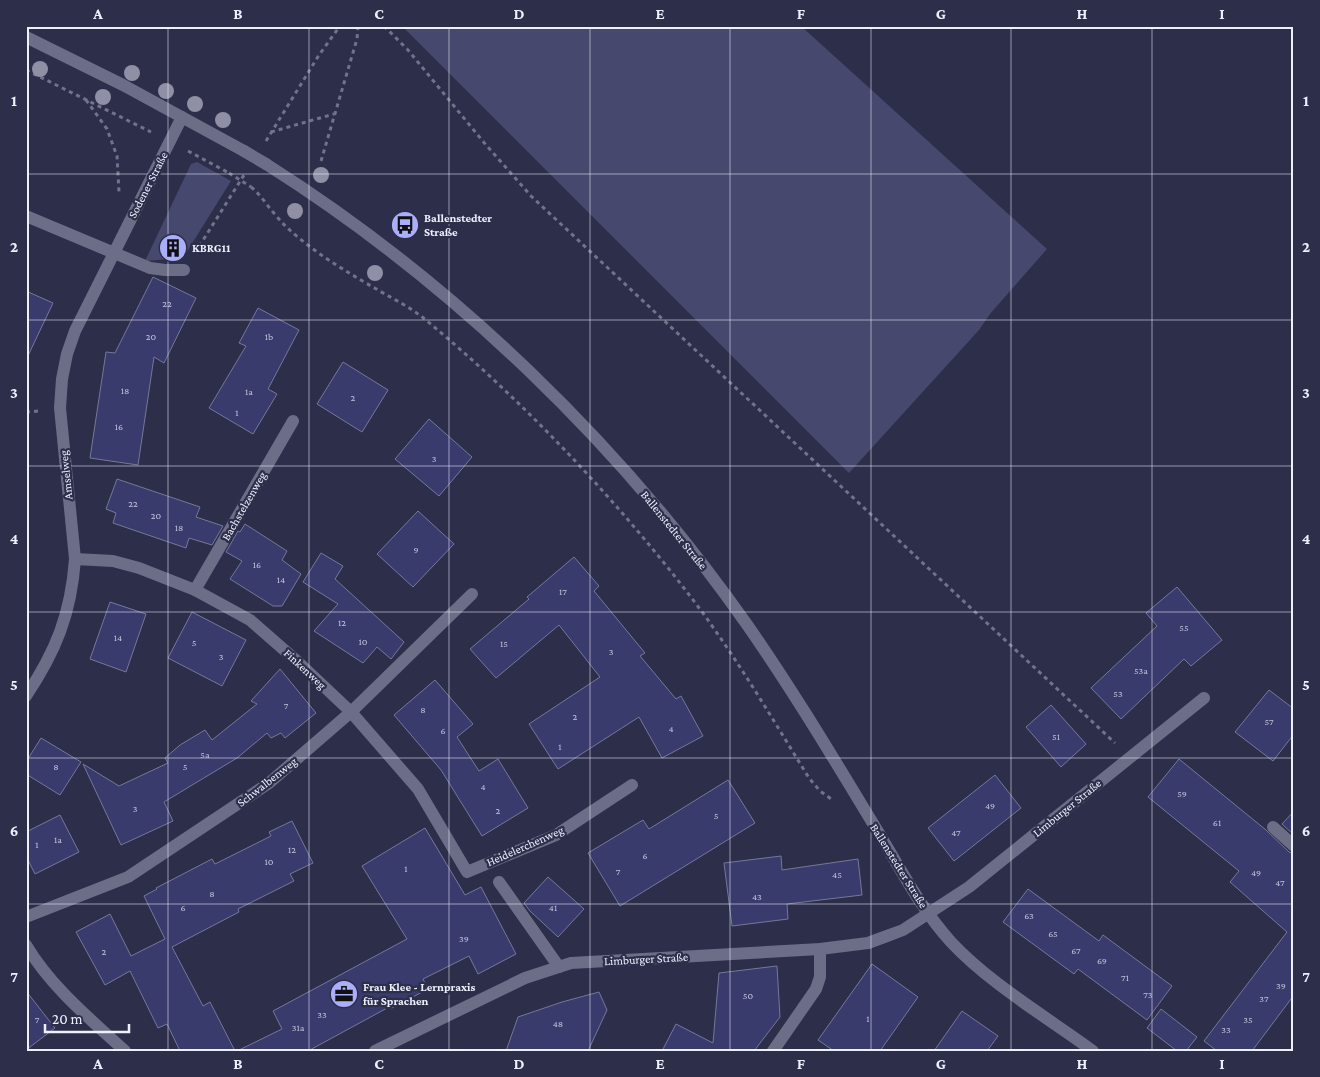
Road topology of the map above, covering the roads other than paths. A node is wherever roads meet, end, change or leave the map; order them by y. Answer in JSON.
{"nodes":[{"id":1,"x":26,"y":37,"type":"edge"},
{"id":2,"x":182,"y":117,"type":"junction"},
{"id":3,"x":26,"y":216,"type":"edge"},
{"id":4,"x":113,"y":253,"type":"junction"},
{"id":5,"x":184,"y":270,"type":"dead end"},
{"id":6,"x":293,"y":422,"type":"dead end"},
{"id":7,"x":75,"y":559,"type":"junction"},
{"id":8,"x":195,"y":590,"type":"junction"},
{"id":9,"x":472,"y":594,"type":"dead end"},
{"id":10,"x":26,"y":696,"type":"edge"},
{"id":11,"x":1204,"y":698,"type":"dead end"},
{"id":12,"x":351,"y":712,"type":"junction"},
{"id":13,"x":632,"y":785,"type":"dead end"},
{"id":14,"x":1273,"y":827,"type":"dead end"},
{"id":15,"x":1294,"y":846,"type":"edge"},
{"id":16,"x":467,"y":872,"type":"joint"},
{"id":17,"x":499,"y":882,"type":"dead end"},
{"id":18,"x":929,"y":914,"type":"junction"},
{"id":19,"x":26,"y":917,"type":"edge"},
{"id":20,"x":26,"y":944,"type":"edge"},
{"id":21,"x":820,"y":949,"type":"junction"},
{"id":22,"x":559,"y":966,"type":"junction"},
{"id":23,"x":125,"y":1051,"type":"edge"},
{"id":24,"x":375,"y":1051,"type":"edge"},
{"id":25,"x":773,"y":1051,"type":"edge"},
{"id":26,"x":1093,"y":1051,"type":"edge"}],
"edges":[{"from":1,"to":2,"type":"street","name":"Ballenstedter Straße"},
{"from":2,"to":4,"type":"street","name":"Sodener Straße"},
{"from":2,"to":18,"type":"street","name":"Ballenstedter Straße","bridge":true},
{"from":3,"to":4,"type":"street"},
{"from":4,"to":5,"type":"street"},
{"from":4,"to":7,"type":"street","name":"Amselweg"},
{"from":6,"to":8,"type":"street","name":"Bachstelzenweg"},
{"from":7,"to":8,"type":"street","name":"Finkenweg"},
{"from":7,"to":10,"type":"street","name":"Amselweg"},
{"from":8,"to":12,"type":"street","name":"Finkenweg"},
{"from":9,"to":12,"type":"street","name":"Schwalbenweg"},
{"from":11,"to":18,"type":"street","name":"Limburger Straße"},
{"from":12,"to":16,"type":"street","name":"Finkenweg"},
{"from":12,"to":19,"type":"street","name":"Schwalbenweg"},
{"from":13,"to":16,"type":"street","name":"Heidelerchenweg"},
{"from":14,"to":15,"type":"street"},
{"from":17,"to":22,"type":"street"},
{"from":18,"to":21,"type":"street","name":"Limburger Straße"},
{"from":18,"to":26,"type":"street"},
{"from":20,"to":23,"type":"street"},
{"from":21,"to":22,"type":"street","name":"Limburger Straße"},
{"from":21,"to":25,"type":"street"},
{"from":22,"to":24,"type":"street","name":"Limburger Straße"}]}
